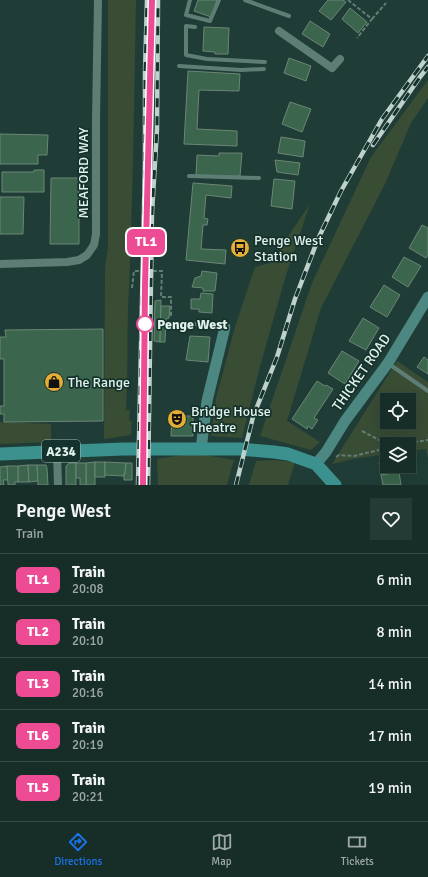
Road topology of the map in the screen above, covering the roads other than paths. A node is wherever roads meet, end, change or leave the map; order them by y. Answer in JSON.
{"nodes":[{"id":1,"x":98,"y":0,"type":"edge"},
{"id":2,"x":190,"y":0,"type":"edge"},
{"id":3,"x":219,"y":0,"type":"edge"},
{"id":4,"x":245,"y":0,"type":"edge"},
{"id":5,"x":290,"y":16,"type":"dead end"},
{"id":6,"x":195,"y":27,"type":"dead end"},
{"id":7,"x":279,"y":31,"type":"dead end"},
{"id":8,"x":340,"y":59,"type":"dead end"},
{"id":9,"x":265,"y":62,"type":"dead end"},
{"id":10,"x":178,"y":66,"type":"dead end"},
{"id":11,"x":264,"y":69,"type":"dead end"},
{"id":12,"x":189,"y":176,"type":"dead end"},
{"id":13,"x":259,"y":178,"type":"dead end"},
{"id":14,"x":0,"y":264,"type":"edge"},
{"id":15,"x":428,"y":297,"type":"edge"},
{"id":16,"x":171,"y":323,"type":"road end"},
{"id":17,"x":225,"y":327,"type":"joint"},
{"id":18,"x":388,"y":363,"type":"junction"},
{"id":19,"x":428,"y":391,"type":"edge"},
{"id":20,"x":201,"y":448,"type":"junction"},
{"id":21,"x":57,"y":451,"type":"junction"},
{"id":22,"x":0,"y":454,"type":"edge"},
{"id":23,"x":316,"y":464,"type":"junction"},
{"id":24,"x":58,"y":485,"type":"edge"},
{"id":25,"x":335,"y":485,"type":"edge"}],
"edges":[{"from":1,"to":14,"type":"street","name":"MEAFORD WAY"},
{"from":2,"to":3,"type":"lane"},
{"from":4,"to":5,"type":"lane"},
{"from":6,"to":9,"type":"lane"},
{"from":7,"to":8,"type":"street"},
{"from":10,"to":11,"type":"lane"},
{"from":12,"to":13,"type":"lane"},
{"from":15,"to":18,"type":"street","name":"THICKET ROAD"},
{"from":16,"to":17,"type":"lane"},
{"from":17,"to":20,"type":"street"},
{"from":18,"to":19,"type":"lane"},
{"from":18,"to":23,"type":"street","name":"THICKET ROAD"},
{"from":20,"to":21,"type":"main road","number":"A234"},
{"from":20,"to":23,"type":"main road","number":"A234"},
{"from":21,"to":22,"type":"main road","number":"A234"},
{"from":21,"to":24,"type":"street"},
{"from":23,"to":25,"type":"main road","number":"A234"}]}
